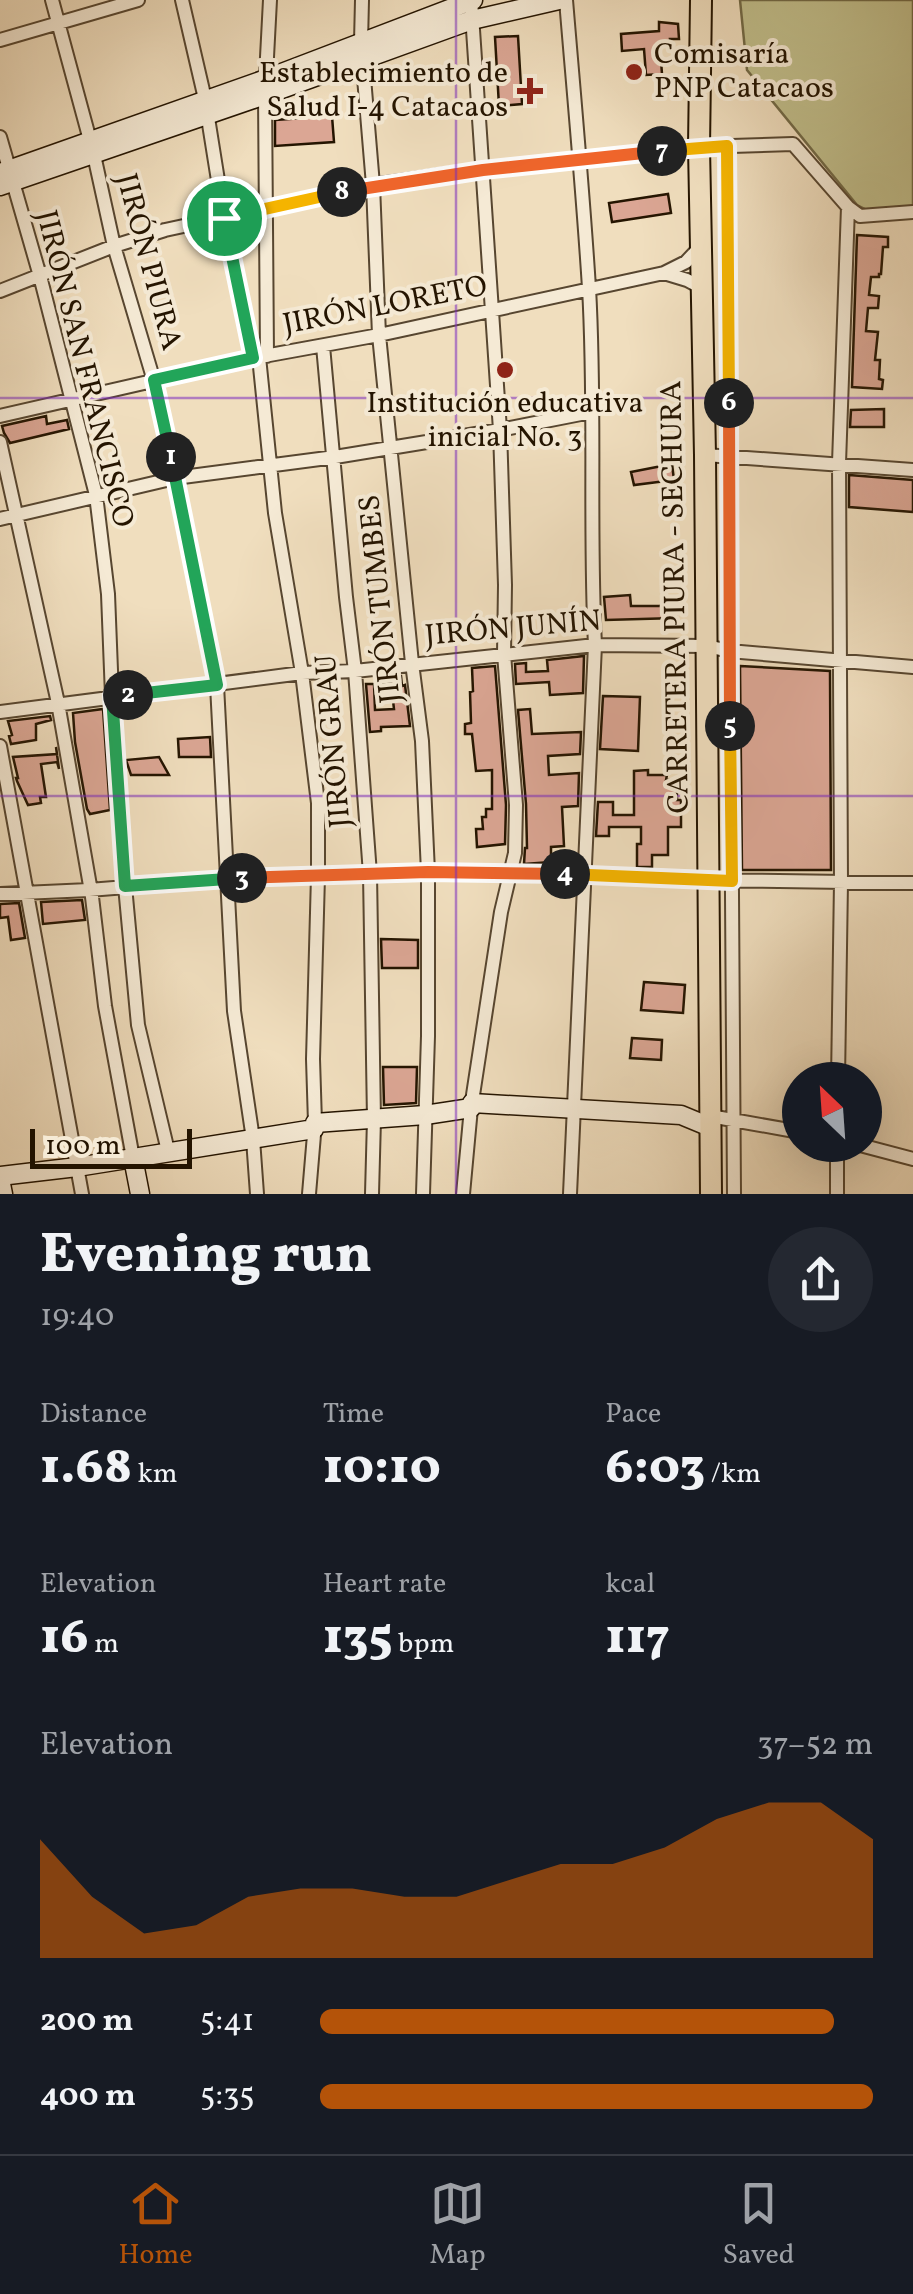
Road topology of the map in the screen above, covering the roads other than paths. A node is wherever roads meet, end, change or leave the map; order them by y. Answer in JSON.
{"nodes":[{"id":1,"x":52,"y":0,"type":"edge"},
{"id":2,"x":138,"y":0,"type":"edge"},
{"id":3,"x":182,"y":0,"type":"edge"},
{"id":4,"x":270,"y":0,"type":"edge"},
{"id":5,"x":362,"y":0,"type":"edge"},
{"id":6,"x":562,"y":0,"type":"edge"},
{"id":7,"x":701,"y":0,"type":"edge"},
{"id":8,"x":472,"y":5,"type":"edge"},
{"id":9,"x":58,"y":23,"type":"junction"},
{"id":10,"x":0,"y":40,"type":"edge"},
{"id":11,"x":362,"y":51,"type":"junction"},
{"id":12,"x":266,"y":87,"type":"junction"},
{"id":13,"x":206,"y":107,"type":"junction"},
{"id":14,"x":0,"y":137,"type":"edge"},
{"id":15,"x":727,"y":146,"type":"junction"},
{"id":16,"x":699,"y":147,"type":"junction"},
{"id":17,"x":92,"y":148,"type":"junction"},
{"id":18,"x":580,"y":159,"type":"junction"},
{"id":19,"x":483,"y":170,"type":"junction"},
{"id":20,"x":6,"y":178,"type":"edge"},
{"id":21,"x":372,"y":186,"type":"junction"},
{"id":22,"x":848,"y":207,"type":"junction"},
{"id":23,"x":268,"y":208,"type":"junction"},
{"id":24,"x":913,"y":212,"type":"edge"},
{"id":25,"x":224,"y":218,"type":"junction"},
{"id":26,"x":702,"y":245,"type":"junction"},
{"id":27,"x":114,"y":246,"type":"junction"},
{"id":28,"x":664,"y":273,"type":"junction"},
{"id":29,"x":40,"y":276,"type":"junction"},
{"id":30,"x":702,"y":288,"type":"junction"},
{"id":31,"x":589,"y":290,"type":"junction"},
{"id":32,"x":0,"y":292,"type":"edge"},
{"id":33,"x":492,"y":310,"type":"junction"},
{"id":34,"x":379,"y":334,"type":"junction"},
{"id":35,"x":323,"y":346,"type":"junction"},
{"id":36,"x":260,"y":357,"type":"junction"},
{"id":37,"x":154,"y":380,"type":"junction"},
{"id":38,"x":73,"y":400,"type":"junction"},
{"id":39,"x":591,"y":412,"type":"junction"},
{"id":40,"x":0,"y":416,"type":"edge"},
{"id":41,"x":500,"y":430,"type":"junction"},
{"id":42,"x":0,"y":442,"type":"edge"},
{"id":43,"x":390,"y":448,"type":"junction"},
{"id":44,"x":705,"y":455,"type":"junction"},
{"id":45,"x":729,"y":456,"type":"junction"},
{"id":46,"x":334,"y":458,"type":"junction"},
{"id":47,"x":839,"y":463,"type":"junction"},
{"id":48,"x":272,"y":467,"type":"junction"},
{"id":49,"x":913,"y":470,"type":"edge"},
{"id":50,"x":175,"y":478,"type":"junction"},
{"id":51,"x":96,"y":495,"type":"junction"},
{"id":52,"x":18,"y":514,"type":"junction"},
{"id":53,"x":0,"y":518,"type":"edge"},
{"id":54,"x":595,"y":645,"type":"junction"},
{"id":55,"x":707,"y":646,"type":"junction"},
{"id":56,"x":729,"y":651,"type":"junction"},
{"id":57,"x":504,"y":654,"type":"junction"},
{"id":58,"x":839,"y":661,"type":"junction"},
{"id":59,"x":412,"y":663,"type":"junction"},
{"id":60,"x":913,"y":666,"type":"edge"},
{"id":61,"x":355,"y":670,"type":"junction"},
{"id":62,"x":302,"y":674,"type":"junction"},
{"id":63,"x":217,"y":685,"type":"junction"},
{"id":64,"x":112,"y":696,"type":"junction"},
{"id":65,"x":58,"y":704,"type":"junction"},
{"id":66,"x":0,"y":712,"type":"edge"},
{"id":67,"x":0,"y":746,"type":"edge"},
{"id":68,"x":428,"y":872,"type":"junction"},
{"id":69,"x":510,"y":872,"type":"junction"},
{"id":70,"x":370,"y":874,"type":"junction"},
{"id":71,"x":584,"y":874,"type":"junction"},
{"id":72,"x":318,"y":876,"type":"junction"},
{"id":73,"x":226,"y":879,"type":"junction"},
{"id":74,"x":709,"y":880,"type":"junction"},
{"id":75,"x":732,"y":881,"type":"junction"},
{"id":76,"x":841,"y":882,"type":"junction"},
{"id":77,"x":913,"y":882,"type":"edge"},
{"id":78,"x":125,"y":886,"type":"junction"},
{"id":79,"x":89,"y":890,"type":"junction"},
{"id":80,"x":27,"y":892,"type":"junction"},
{"id":81,"x":0,"y":894,"type":"edge"},
{"id":82,"x":838,"y":1062,"type":"edge"},
{"id":83,"x":472,"y":1105,"type":"junction"},
{"id":84,"x":572,"y":1108,"type":"junction"},
{"id":85,"x":426,"y":1115,"type":"junction"},
{"id":86,"x":710,"y":1116,"type":"junction"},
{"id":87,"x":734,"y":1119,"type":"junction"},
{"id":88,"x":374,"y":1120,"type":"junction"},
{"id":89,"x":315,"y":1126,"type":"junction"},
{"id":90,"x":782,"y":1128,"type":"edge"},
{"id":91,"x":252,"y":1139,"type":"junction"},
{"id":92,"x":882,"y":1147,"type":"edge"},
{"id":93,"x":882,"y":1150,"type":"edge"},
{"id":94,"x":913,"y":1150,"type":"edge"},
{"id":95,"x":168,"y":1151,"type":"junction"},
{"id":96,"x":133,"y":1158,"type":"junction"},
{"id":97,"x":913,"y":1159,"type":"edge"},
{"id":98,"x":837,"y":1162,"type":"edge"},
{"id":99,"x":77,"y":1167,"type":"junction"},
{"id":100,"x":0,"y":1177,"type":"edge"},
{"id":101,"x":2,"y":1194,"type":"edge"},
{"id":102,"x":82,"y":1194,"type":"edge"},
{"id":103,"x":140,"y":1194,"type":"edge"},
{"id":104,"x":257,"y":1194,"type":"edge"},
{"id":105,"x":309,"y":1194,"type":"edge"},
{"id":106,"x":372,"y":1194,"type":"edge"},
{"id":107,"x":423,"y":1194,"type":"edge"},
{"id":108,"x":464,"y":1194,"type":"edge"},
{"id":109,"x":570,"y":1194,"type":"edge"},
{"id":110,"x":711,"y":1194,"type":"edge"},
{"id":111,"x":734,"y":1194,"type":"edge"},
{"id":112,"x":836,"y":1194,"type":"edge"}],
"edges":[{"from":1,"to":9,"type":"street","name":"JIRÓN PIURA"},
{"from":2,"to":9,"type":"street"},
{"from":3,"to":13,"type":"street"},
{"from":4,"to":12,"type":"street"},
{"from":5,"to":11,"type":"street","name":"JIRÓN TUMBES"},
{"from":6,"to":8,"type":"street"},
{"from":6,"to":18,"type":"street"},
{"from":7,"to":16,"type":"main road","name":"CARRETERA PIURA - SECHURA"},
{"from":8,"to":11,"type":"street"},
{"from":8,"to":19,"type":"street"},
{"from":9,"to":10,"type":"street"},
{"from":9,"to":17,"type":"street","name":"JIRÓN PIURA"},
{"from":11,"to":12,"type":"street"},
{"from":11,"to":21,"type":"street","name":"JIRÓN TUMBES"},
{"from":12,"to":13,"type":"street"},
{"from":12,"to":23,"type":"street"},
{"from":13,"to":17,"type":"street"},
{"from":13,"to":25,"type":"street"},
{"from":14,"to":20,"type":"street","name":"JIRÓN SAN FRANCISCO"},
{"from":15,"to":16,"type":"street"},
{"from":15,"to":22,"type":"street"},
{"from":15,"to":45,"type":"street"},
{"from":16,"to":18,"type":"street"},
{"from":16,"to":26,"type":"main road","name":"CARRETERA PIURA - SECHURA"},
{"from":17,"to":20,"type":"street"},
{"from":17,"to":27,"type":"street","name":"JIRÓN PIURA"},
{"from":18,"to":19,"type":"street"},
{"from":18,"to":31,"type":"street"},
{"from":19,"to":21,"type":"street"},
{"from":19,"to":33,"type":"street"},
{"from":20,"to":29,"type":"street","name":"JIRÓN SAN FRANCISCO"},
{"from":21,"to":23,"type":"street"},
{"from":21,"to":34,"type":"street","name":"JIRÓN TUMBES"},
{"from":22,"to":24,"type":"street"},
{"from":22,"to":47,"type":"street"},
{"from":23,"to":25,"type":"street"},
{"from":23,"to":36,"type":"street"},
{"from":25,"to":27,"type":"street"},
{"from":25,"to":36,"type":"street"},
{"from":26,"to":28,"type":"street","name":"JIRÓN LORETO"},
{"from":26,"to":30,"type":"main road","name":"CARRETERA PIURA - SECHURA"},
{"from":27,"to":29,"type":"street"},
{"from":27,"to":37,"type":"street","name":"JIRÓN PIURA"},
{"from":28,"to":30,"type":"street"},
{"from":28,"to":31,"type":"street","name":"JIRÓN LORETO"},
{"from":29,"to":32,"type":"street"},
{"from":29,"to":38,"type":"street","name":"JIRÓN SAN FRANCISCO"},
{"from":30,"to":44,"type":"main road","name":"CARRETERA PIURA - SECHURA"},
{"from":31,"to":33,"type":"street","name":"JIRÓN LORETO"},
{"from":31,"to":39,"type":"street"},
{"from":33,"to":34,"type":"street","name":"JIRÓN LORETO"},
{"from":33,"to":41,"type":"street"},
{"from":34,"to":35,"type":"street","name":"JIRÓN LORETO"},
{"from":34,"to":43,"type":"street","name":"JIRÓN TUMBES"},
{"from":35,"to":36,"type":"street","name":"JIRÓN LORETO"},
{"from":35,"to":46,"type":"street","name":"JIRÓN GRAU"},
{"from":36,"to":37,"type":"street","name":"JIRÓN LORETO"},
{"from":36,"to":48,"type":"street"},
{"from":37,"to":38,"type":"street","name":"JIRÓN LORETO"},
{"from":37,"to":50,"type":"street","name":"JIRÓN PIURA"},
{"from":38,"to":40,"type":"street","name":"JIRÓN LORETO"},
{"from":38,"to":51,"type":"street","name":"JIRÓN SAN FRANCISCO"},
{"from":39,"to":41,"type":"street"},
{"from":39,"to":54,"type":"street"},
{"from":41,"to":43,"type":"street"},
{"from":41,"to":57,"type":"street"},
{"from":42,"to":52,"type":"street"},
{"from":43,"to":46,"type":"street"},
{"from":43,"to":59,"type":"street","name":"JIRÓN TUMBES"},
{"from":44,"to":45,"type":"street"},
{"from":44,"to":55,"type":"main road","name":"CARRETERA PIURA - SECHURA"},
{"from":45,"to":47,"type":"street"},
{"from":45,"to":56,"type":"street"},
{"from":46,"to":48,"type":"street"},
{"from":46,"to":61,"type":"street","name":"JIRÓN GRAU"},
{"from":47,"to":49,"type":"street"},
{"from":47,"to":58,"type":"street"},
{"from":48,"to":50,"type":"street"},
{"from":48,"to":62,"type":"street"},
{"from":50,"to":51,"type":"street"},
{"from":50,"to":63,"type":"street","name":"JIRÓN PIURA"},
{"from":51,"to":52,"type":"street"},
{"from":51,"to":64,"type":"street","name":"JIRÓN SAN FRANCISCO"},
{"from":52,"to":53,"type":"street"},
{"from":52,"to":65,"type":"street"},
{"from":54,"to":55,"type":"street","name":"JIRÓN JUNÍN"},
{"from":54,"to":57,"type":"street","name":"JIRÓN JUNÍN"},
{"from":54,"to":71,"type":"street"},
{"from":55,"to":56,"type":"street","name":"JIRÓN JUNÍN"},
{"from":55,"to":74,"type":"main road","name":"CARRETERA PIURA - SECHURA"},
{"from":56,"to":58,"type":"street","name":"JIRÓN JUNÍN"},
{"from":56,"to":75,"type":"street"},
{"from":57,"to":59,"type":"street","name":"JIRÓN JUNÍN"},
{"from":57,"to":69,"type":"street"},
{"from":58,"to":60,"type":"street","name":"JIRÓN JUNÍN"},
{"from":58,"to":76,"type":"street"},
{"from":59,"to":61,"type":"street","name":"JIRÓN JUNÍN"},
{"from":59,"to":68,"type":"street","name":"JIRÓN TUMBES"},
{"from":61,"to":62,"type":"street","name":"JIRÓN JUNÍN"},
{"from":61,"to":70,"type":"street","name":"JIRÓN GRAU"},
{"from":62,"to":63,"type":"street","name":"JIRÓN JUNÍN"},
{"from":62,"to":72,"type":"street"},
{"from":63,"to":64,"type":"street","name":"JIRÓN JUNÍN"},
{"from":63,"to":73,"type":"street","name":"JIRÓN PIURA"},
{"from":64,"to":65,"type":"street","name":"JIRÓN JUNÍN"},
{"from":64,"to":78,"type":"street","name":"JIRÓN SAN FRANCISCO"},
{"from":65,"to":66,"type":"street","name":"JIRÓN JUNÍN"},
{"from":65,"to":79,"type":"street"},
{"from":67,"to":80,"type":"street"},
{"from":68,"to":69,"type":"street"},
{"from":68,"to":70,"type":"street"},
{"from":68,"to":85,"type":"street","name":"JIRÓN TUMBES"},
{"from":69,"to":71,"type":"street"},
{"from":69,"to":83,"type":"street"},
{"from":70,"to":72,"type":"street"},
{"from":70,"to":88,"type":"street","name":"JIRÓN GRAU"},
{"from":71,"to":74,"type":"street"},
{"from":71,"to":84,"type":"street"},
{"from":72,"to":73,"type":"street"},
{"from":72,"to":89,"type":"street"},
{"from":73,"to":78,"type":"street"},
{"from":73,"to":91,"type":"street","name":"JIRÓN PIURA"},
{"from":74,"to":75,"type":"street"},
{"from":74,"to":86,"type":"main road","name":"CARRETERA PIURA - SECHURA"},
{"from":75,"to":76,"type":"street"},
{"from":75,"to":87,"type":"street"},
{"from":76,"to":77,"type":"street"},
{"from":76,"to":82,"type":"street"},
{"from":78,"to":79,"type":"street"},
{"from":78,"to":95,"type":"street","name":"JIRÓN SAN FRANCISCO"},
{"from":79,"to":80,"type":"street"},
{"from":79,"to":96,"type":"street"},
{"from":80,"to":81,"type":"street"},
{"from":80,"to":99,"type":"street"},
{"from":83,"to":84,"type":"street"},
{"from":83,"to":85,"type":"street"},
{"from":83,"to":108,"type":"street"},
{"from":84,"to":86,"type":"street"},
{"from":84,"to":109,"type":"street"},
{"from":85,"to":88,"type":"street"},
{"from":85,"to":107,"type":"street","name":"JIRÓN TUMBES"},
{"from":86,"to":87,"type":"street"},
{"from":86,"to":110,"type":"main road","name":"CARRETERA PIURA - SECHURA"},
{"from":87,"to":90,"type":"street"},
{"from":87,"to":111,"type":"street"},
{"from":88,"to":89,"type":"street"},
{"from":88,"to":106,"type":"street","name":"JIRÓN GRAU"},
{"from":89,"to":91,"type":"street"},
{"from":89,"to":105,"type":"street"},
{"from":91,"to":95,"type":"street"},
{"from":91,"to":104,"type":"street","name":"JIRÓN PIURA"},
{"from":92,"to":94,"type":"street"},
{"from":93,"to":97,"type":"street"},
{"from":95,"to":96,"type":"street"},
{"from":96,"to":99,"type":"street"},
{"from":96,"to":103,"type":"street"},
{"from":98,"to":112,"type":"street"},
{"from":99,"to":100,"type":"street"},
{"from":99,"to":102,"type":"street"},
{"from":100,"to":101,"type":"street"}]}
